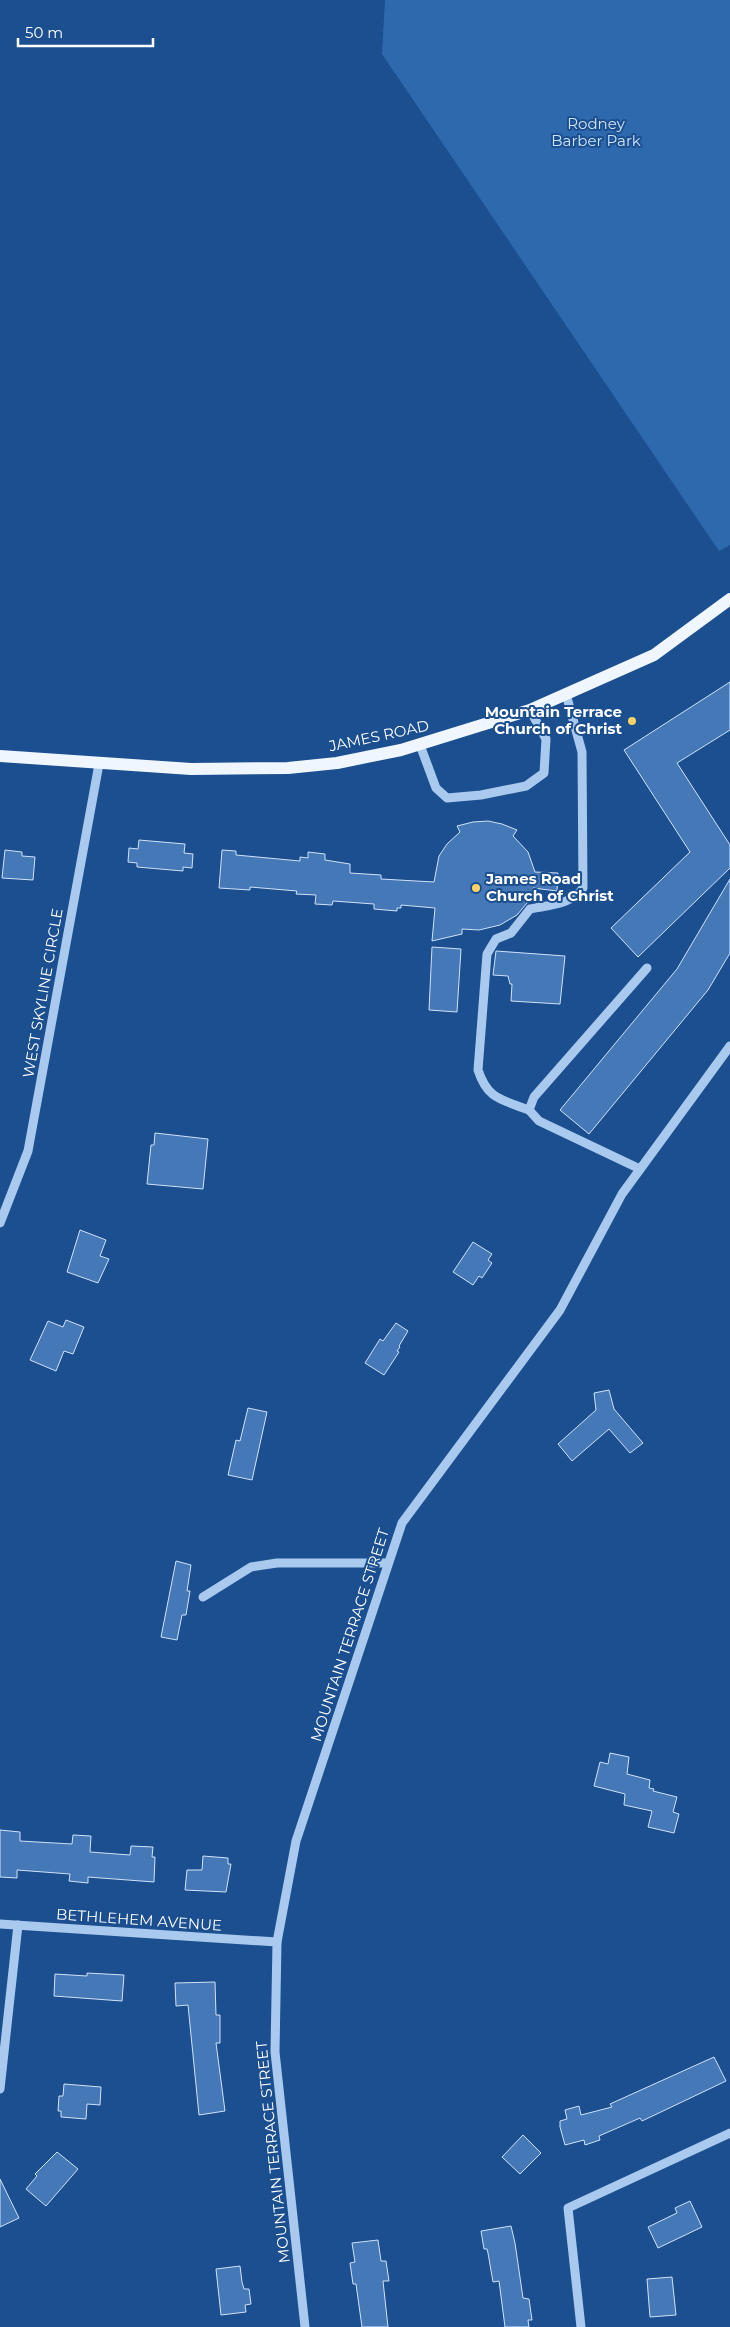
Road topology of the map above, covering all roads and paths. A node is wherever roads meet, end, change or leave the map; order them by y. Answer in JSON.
{"nodes":[{"id":1,"x":730,"y":599,"type":"edge"},
{"id":2,"x":566,"y":694,"type":"junction"},
{"id":3,"x":530,"y":710,"type":"junction"},
{"id":4,"x":420,"y":745,"type":"junction"},
{"id":5,"x":0,"y":756,"type":"edge"},
{"id":6,"x":99,"y":764,"type":"junction"},
{"id":7,"x":647,"y":968,"type":"dead end"},
{"id":8,"x":730,"y":1046,"type":"edge"},
{"id":9,"x":529,"y":1110,"type":"junction"},
{"id":10,"x":640,"y":1169,"type":"junction"},
{"id":11,"x":0,"y":1223,"type":"edge"},
{"id":12,"x":388,"y":1563,"type":"junction"},
{"id":13,"x":203,"y":1597,"type":"dead end"},
{"id":14,"x":0,"y":1924,"type":"edge"},
{"id":15,"x":18,"y":1925,"type":"junction"},
{"id":16,"x":277,"y":1942,"type":"junction"},
{"id":17,"x":0,"y":2089,"type":"edge"},
{"id":18,"x":730,"y":2133,"type":"edge"},
{"id":19,"x":305,"y":2327,"type":"edge"},
{"id":20,"x":581,"y":2327,"type":"edge"}],
"edges":[{"from":1,"to":2,"type":"main road","name":"JAMES ROAD"},
{"from":2,"to":3,"type":"main road","name":"JAMES ROAD"},
{"from":2,"to":9,"type":"street"},
{"from":3,"to":4,"type":"main road","name":"JAMES ROAD"},
{"from":3,"to":4,"type":"street"},
{"from":4,"to":6,"type":"main road","name":"JAMES ROAD"},
{"from":5,"to":6,"type":"main road","name":"JAMES ROAD"},
{"from":6,"to":11,"type":"street","name":"WEST SKYLINE CIRCLE"},
{"from":7,"to":9,"type":"street"},
{"from":8,"to":10,"type":"street","name":"MOUNTAIN TERRACE STREET"},
{"from":9,"to":10,"type":"street"},
{"from":10,"to":12,"type":"street","name":"MOUNTAIN TERRACE STREET"},
{"from":12,"to":13,"type":"street"},
{"from":12,"to":16,"type":"street","name":"MOUNTAIN TERRACE STREET"},
{"from":14,"to":15,"type":"street","name":"BETHLEHEM AVENUE"},
{"from":15,"to":16,"type":"street","name":"BETHLEHEM AVENUE"},
{"from":15,"to":17,"type":"street"},
{"from":16,"to":19,"type":"street","name":"MOUNTAIN TERRACE STREET"},
{"from":18,"to":20,"type":"street"}]}
